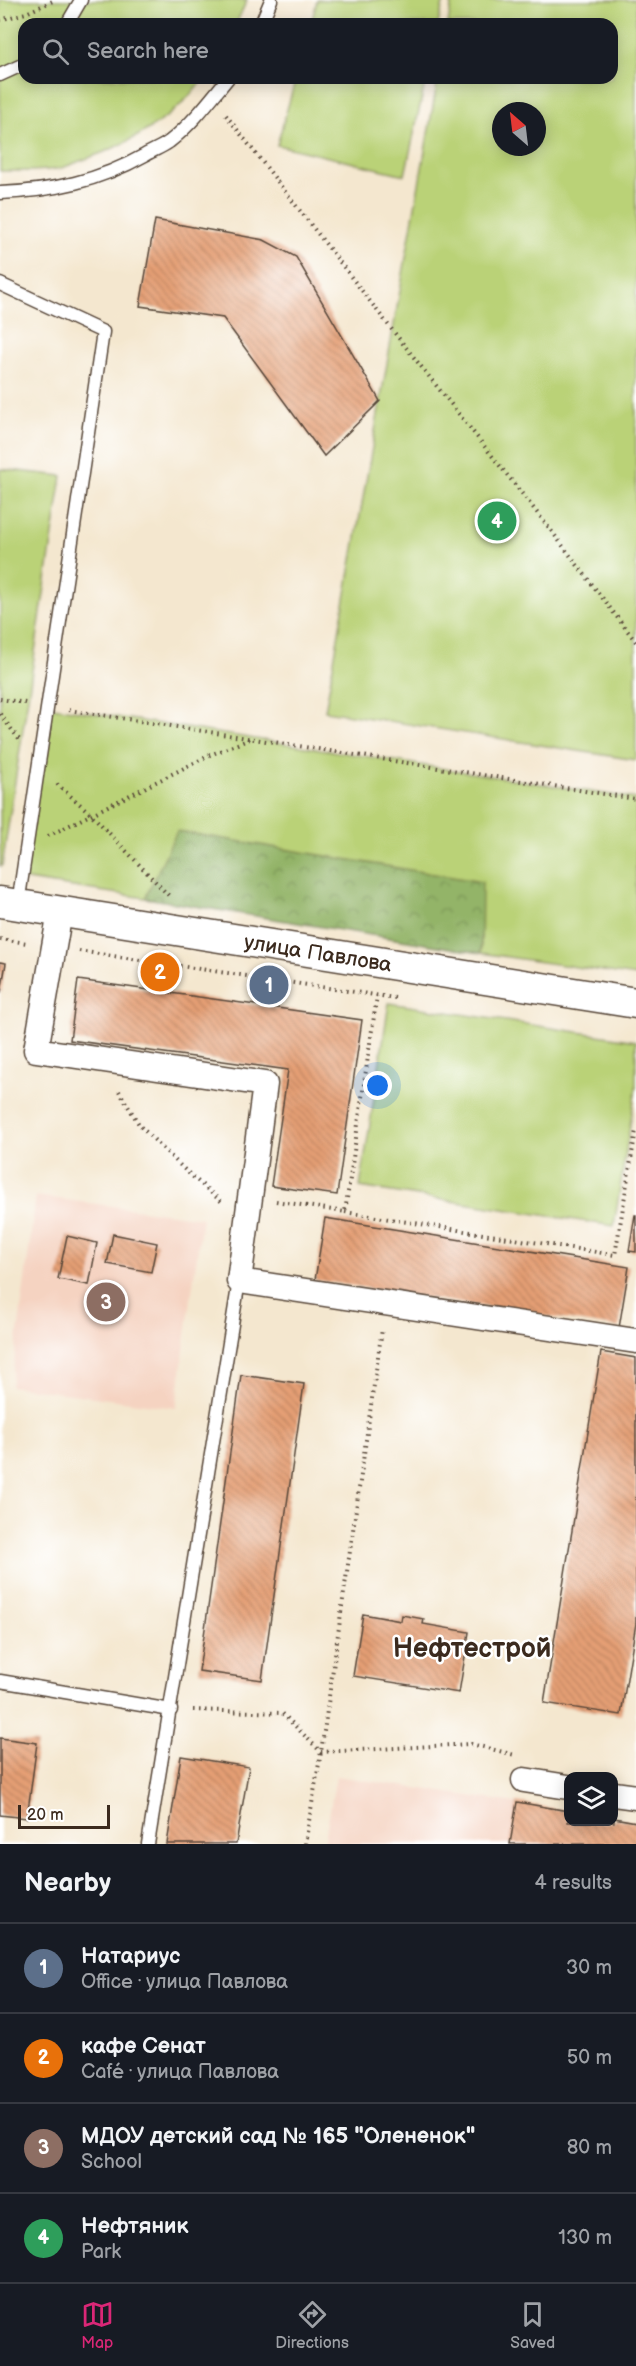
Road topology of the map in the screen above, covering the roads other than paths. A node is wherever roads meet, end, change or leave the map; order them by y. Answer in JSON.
{"nodes":[{"id":1,"x":81,"y":0,"type":"edge"},
{"id":2,"x":271,"y":0,"type":"edge"},
{"id":3,"x":70,"y":18,"type":"edge"},
{"id":4,"x":264,"y":18,"type":"edge"},
{"id":5,"x":18,"y":67,"type":"edge"},
{"id":6,"x":0,"y":75,"type":"edge"},
{"id":7,"x":223,"y":84,"type":"edge"},
{"id":8,"x":0,"y":194,"type":"edge"},
{"id":9,"x":0,"y":284,"type":"edge"},
{"id":10,"x":9,"y":904,"type":"edge"},
{"id":11,"x":60,"y":912,"type":"junction"},
{"id":12,"x":636,"y":1003,"type":"edge"},
{"id":13,"x":239,"y":1281,"type":"junction"},
{"id":14,"x":636,"y":1341,"type":"edge"},
{"id":15,"x":0,"y":1681,"type":"edge"},
{"id":16,"x":171,"y":1710,"type":"junction"},
{"id":17,"x":524,"y":1780,"type":"road end"},
{"id":18,"x":564,"y":1786,"type":"edge"},
{"id":19,"x":618,"y":1795,"type":"edge"},
{"id":20,"x":636,"y":1797,"type":"edge"},
{"id":21,"x":148,"y":1844,"type":"edge"}],
"edges":[{"from":1,"to":3,"type":"lane"},
{"from":2,"to":4,"type":"lane"},
{"from":5,"to":6,"type":"lane"},
{"from":7,"to":8,"type":"lane"},
{"from":9,"to":10,"type":"lane"},
{"from":10,"to":11,"type":"street","name":"улица Павлова"},
{"from":11,"to":12,"type":"street","name":"улица Павлова"},
{"from":11,"to":13,"type":"street"},
{"from":13,"to":14,"type":"street"},
{"from":13,"to":16,"type":"lane"},
{"from":15,"to":16,"type":"lane"},
{"from":16,"to":21,"type":"lane"},
{"from":17,"to":18,"type":"street"},
{"from":19,"to":20,"type":"street"}]}
